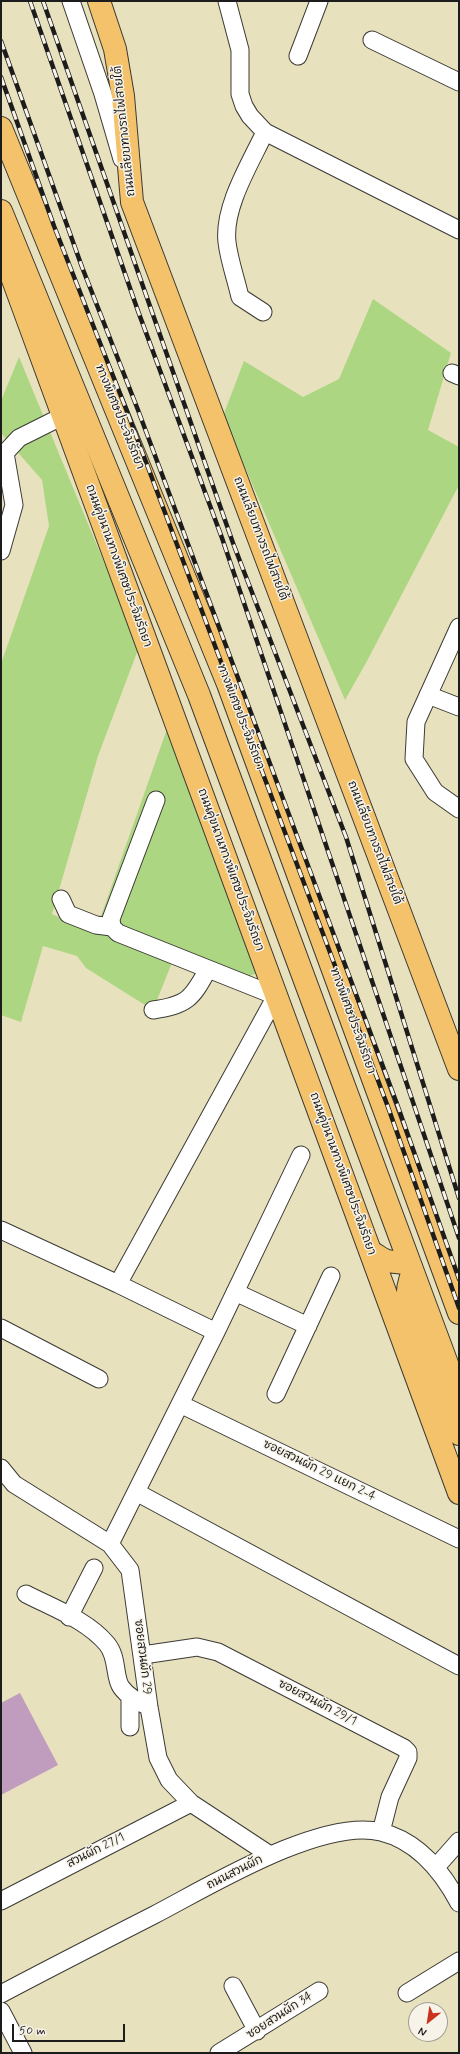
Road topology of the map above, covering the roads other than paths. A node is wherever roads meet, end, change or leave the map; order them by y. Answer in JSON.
{"nodes":[{"id":1,"x":71,"y":1,"type":"edge"},
{"id":2,"x":99,"y":1,"type":"edge"},
{"id":3,"x":227,"y":1,"type":"edge"},
{"id":4,"x":319,"y":1,"type":"edge"},
{"id":5,"x":372,"y":40,"type":"dead end"},
{"id":6,"x":298,"y":56,"type":"dead end"},
{"id":7,"x":459,"y":82,"type":"edge"},
{"id":8,"x":1,"y":128,"type":"edge"},
{"id":9,"x":265,"y":132,"type":"junction"},
{"id":10,"x":132,"y":202,"type":"junction"},
{"id":11,"x":1,"y":211,"type":"edge"},
{"id":12,"x":459,"y":230,"type":"edge"},
{"id":13,"x":1,"y":247,"type":"edge"},
{"id":14,"x":263,"y":312,"type":"dead end"},
{"id":15,"x":63,"y":416,"type":"junction"},
{"id":16,"x":1,"y":551,"type":"edge"},
{"id":17,"x":459,"y":627,"type":"edge"},
{"id":18,"x":428,"y":695,"type":"junction"},
{"id":19,"x":459,"y":708,"type":"edge"},
{"id":20,"x":156,"y":800,"type":"dead end"},
{"id":21,"x":459,"y":809,"type":"edge"},
{"id":22,"x":61,"y":900,"type":"dead end"},
{"id":23,"x":112,"y":927,"type":"junction"},
{"id":24,"x":208,"y":969,"type":"junction"},
{"id":25,"x":276,"y":996,"type":"junction"},
{"id":26,"x":153,"y":1010,"type":"dead end"},
{"id":27,"x":459,"y":1069,"type":"edge"},
{"id":28,"x":301,"y":1155,"type":"dead end"},
{"id":29,"x":1,"y":1230,"type":"edge"},
{"id":30,"x":372,"y":1252,"type":"junction"},
{"id":31,"x":331,"y":1276,"type":"dead end"},
{"id":32,"x":118,"y":1284,"type":"junction"},
{"id":33,"x":235,"y":1292,"type":"junction"},
{"id":34,"x":459,"y":1313,"type":"edge"},
{"id":35,"x":308,"y":1326,"type":"junction"},
{"id":36,"x":1,"y":1328,"type":"edge"},
{"id":37,"x":216,"y":1332,"type":"junction"},
{"id":38,"x":99,"y":1379,"type":"dead end"},
{"id":39,"x":276,"y":1394,"type":"dead end"},
{"id":40,"x":459,"y":1396,"type":"edge"},
{"id":41,"x":180,"y":1404,"type":"junction"},
{"id":42,"x":459,"y":1434,"type":"edge"},
{"id":43,"x":1,"y":1468,"type":"edge"},
{"id":44,"x":136,"y":1492,"type":"junction"},
{"id":45,"x":459,"y":1493,"type":"edge"},
{"id":46,"x":459,"y":1539,"type":"edge"},
{"id":47,"x":110,"y":1544,"type":"junction"},
{"id":48,"x":94,"y":1568,"type":"dead end"},
{"id":49,"x":26,"y":1594,"type":"dead end"},
{"id":50,"x":69,"y":1617,"type":"junction"},
{"id":51,"x":143,"y":1655,"type":"junction"},
{"id":52,"x":459,"y":1666,"type":"edge"},
{"id":53,"x":130,"y":1697,"type":"junction"},
{"id":54,"x":148,"y":1707,"type":"junction"},
{"id":55,"x":130,"y":1727,"type":"dead end"},
{"id":56,"x":191,"y":1803,"type":"junction"},
{"id":57,"x":381,"y":1832,"type":"junction"},
{"id":58,"x":459,"y":1841,"type":"edge"},
{"id":59,"x":270,"y":1855,"type":"junction"},
{"id":60,"x":436,"y":1867,"type":"junction"},
{"id":61,"x":1,"y":1901,"type":"edge"},
{"id":62,"x":459,"y":1903,"type":"edge"},
{"id":63,"x":459,"y":1961,"type":"edge"},
{"id":64,"x":233,"y":1986,"type":"dead end"},
{"id":65,"x":319,"y":1991,"type":"dead end"},
{"id":66,"x":407,"y":1993,"type":"dead end"},
{"id":67,"x":1,"y":1994,"type":"edge"},
{"id":68,"x":1,"y":2011,"type":"edge"},
{"id":69,"x":257,"y":2031,"type":"junction"},
{"id":70,"x":23,"y":2053,"type":"edge"},
{"id":71,"x":219,"y":2053,"type":"edge"}],
"edges":[{"from":1,"to":10,"type":"street"},
{"from":2,"to":10,"type":"main road","name":"ถนนเลียบทางรถไฟสายใต้"},
{"from":3,"to":9,"type":"street"},
{"from":4,"to":6,"type":"street"},
{"from":5,"to":7,"type":"street"},
{"from":8,"to":34,"type":"main road","name":"ทางพิเศษประจิมรัถยา"},
{"from":9,"to":12,"type":"street"},
{"from":9,"to":14,"type":"street"},
{"from":10,"to":27,"type":"main road","name":"ถนนเลียบทางรถไฟสายใต้"},
{"from":11,"to":40,"type":"main road"},
{"from":13,"to":15,"type":"main road","name":"ถนนคู่ขนานทางพิเศษประจิมรัถยา"},
{"from":15,"to":16,"type":"street"},
{"from":15,"to":25,"type":"main road","name":"ถนนคู่ขนานทางพิเศษประจิมรัถยา"},
{"from":17,"to":18,"type":"street"},
{"from":18,"to":19,"type":"street"},
{"from":18,"to":21,"type":"street"},
{"from":20,"to":23,"type":"street"},
{"from":22,"to":23,"type":"street"},
{"from":23,"to":24,"type":"street"},
{"from":24,"to":25,"type":"street"},
{"from":24,"to":26,"type":"street"},
{"from":25,"to":30,"type":"main road","name":"ถนนคู่ขนานทางพิเศษประจิมรัถยา"},
{"from":25,"to":32,"type":"street"},
{"from":28,"to":33,"type":"street"},
{"from":29,"to":32,"type":"street"},
{"from":30,"to":42,"type":"main road"},
{"from":30,"to":45,"type":"main road","name":"ถนนคู่ขนานทางพิเศษประจิมรัถยา"},
{"from":31,"to":35,"type":"street"},
{"from":32,"to":37,"type":"street"},
{"from":33,"to":35,"type":"street"},
{"from":33,"to":37,"type":"street"},
{"from":35,"to":39,"type":"street"},
{"from":36,"to":38,"type":"street"},
{"from":37,"to":41,"type":"street"},
{"from":41,"to":44,"type":"street"},
{"from":41,"to":46,"type":"street","name":"ซอยสวนผัก 29 แยก 2-4"},
{"from":43,"to":47,"type":"street","name":"ซอยสวนผัก 29"},
{"from":44,"to":47,"type":"street"},
{"from":44,"to":52,"type":"street"},
{"from":47,"to":51,"type":"street","name":"ซอยสวนผัก 29"},
{"from":48,"to":50,"type":"street"},
{"from":49,"to":50,"type":"street"},
{"from":50,"to":53,"type":"street"},
{"from":51,"to":54,"type":"street","name":"ซอยสวนผัก 29"},
{"from":51,"to":57,"type":"street","name":"ซอยสวนผัก 29/1"},
{"from":53,"to":54,"type":"street"},
{"from":53,"to":55,"type":"street"},
{"from":54,"to":56,"type":"street","name":"ซอยสวนผัก 29"},
{"from":56,"to":59,"type":"street","name":"ซอยสวนผัก 29"},
{"from":56,"to":61,"type":"street","name":"สวนผัก 27/1"},
{"from":57,"to":59,"type":"street","name":"ถนนสวนผัก"},
{"from":57,"to":60,"type":"street","name":"ถนนสวนผัก"},
{"from":58,"to":60,"type":"street"},
{"from":59,"to":67,"type":"street","name":"ถนนสวนผัก"},
{"from":60,"to":62,"type":"street","name":"ถนนสวนผัก"},
{"from":63,"to":66,"type":"street"},
{"from":64,"to":69,"type":"street"},
{"from":65,"to":69,"type":"street","name":"ซอยสวนผัก 34"},
{"from":68,"to":70,"type":"street"},
{"from":69,"to":71,"type":"street","name":"ซอยสวนผัก 34"}]}
